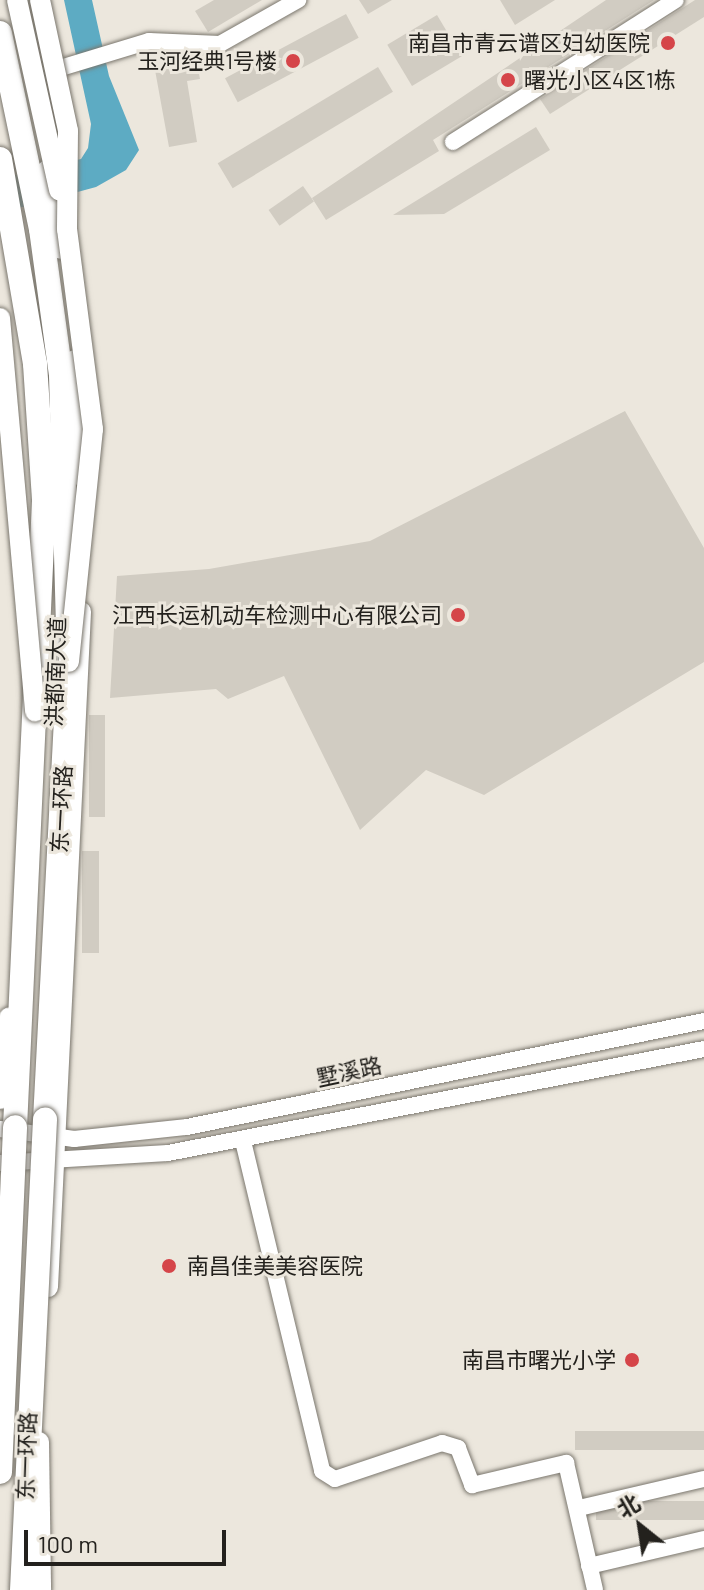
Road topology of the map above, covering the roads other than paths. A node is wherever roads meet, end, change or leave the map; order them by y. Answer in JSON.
{"nodes":[{"id":1,"x":9,"y":0,"type":"edge"},
{"id":2,"x":17,"y":0,"type":"edge"},
{"id":3,"x":40,"y":0,"type":"edge"},
{"id":4,"x":298,"y":0,"type":"edge"},
{"id":5,"x":676,"y":0,"type":"edge"},
{"id":6,"x":0,"y":33,"type":"edge"},
{"id":7,"x":27,"y":78,"type":"junction"},
{"id":8,"x":453,"y":142,"type":"dead end"},
{"id":9,"x":0,"y":159,"type":"edge"},
{"id":10,"x":1,"y":228,"type":"edge"},
{"id":11,"x":63,"y":230,"type":"junction"},
{"id":12,"x":0,"y":318,"type":"edge"},
{"id":13,"x":27,"y":366,"type":"junction"},
{"id":14,"x":0,"y":367,"type":"edge"},
{"id":15,"x":69,"y":662,"type":"junction"},
{"id":16,"x":35,"y":711,"type":"junction"},
{"id":17,"x":704,"y":1021,"type":"edge"},
{"id":18,"x":4,"y":1037,"type":"edge"},
{"id":19,"x":704,"y":1049,"type":"edge"},
{"id":20,"x":0,"y":1099,"type":"edge"},
{"id":21,"x":0,"y":1129,"type":"edge"},
{"id":22,"x":59,"y":1137,"type":"junction"},
{"id":23,"x":243,"y":1141,"type":"junction"},
{"id":24,"x":58,"y":1160,"type":"junction"},
{"id":25,"x":0,"y":1163,"type":"edge"},
{"id":26,"x":32,"y":1288,"type":"junction"},
{"id":27,"x":0,"y":1472,"type":"edge"},
{"id":28,"x":704,"y":1479,"type":"edge"},
{"id":29,"x":579,"y":1508,"type":"junction"},
{"id":30,"x":704,"y":1539,"type":"edge"},
{"id":31,"x":589,"y":1566,"type":"junction"},
{"id":32,"x":22,"y":1590,"type":"edge"},
{"id":33,"x":31,"y":1590,"type":"edge"},
{"id":34,"x":41,"y":1590,"type":"edge"},
{"id":35,"x":595,"y":1590,"type":"edge"}],
"edges":[{"from":1,"to":7,"type":"main road","name":"洪都南大道"},
{"from":2,"to":11,"type":"main road","bridge":true},
{"from":3,"to":11,"type":"main road","bridge":true},
{"from":4,"to":7,"type":"street"},
{"from":5,"to":8,"type":"street"},
{"from":6,"to":15,"type":"highway","name":"东一环路","bridge":true},
{"from":7,"to":11,"type":"main road","name":"洪都南大道"},
{"from":9,"to":16,"type":"highway","name":"东一环路","bridge":true},
{"from":10,"to":13,"type":"main road","name":"洪都南大道"},
{"from":11,"to":15,"type":"main road","bridge":true},
{"from":11,"to":22,"type":"main road","name":"洪都南大道"},
{"from":12,"to":16,"type":"main road","bridge":true},
{"from":13,"to":14,"type":"street"},
{"from":13,"to":18,"type":"main road","name":"洪都南大道"},
{"from":15,"to":26,"type":"highway","name":"东一环路","bridge":true},
{"from":16,"to":27,"type":"highway","name":"东一环路","bridge":true},
{"from":17,"to":22,"type":"street","name":"墅溪路"},
{"from":18,"to":20,"type":"main road","name":"洪都南大道"},
{"from":19,"to":23,"type":"street"},
{"from":21,"to":22,"type":"street","name":"墅溪路"},
{"from":22,"to":24,"type":"main road","name":"洪都南大道"},
{"from":23,"to":24,"type":"street"},
{"from":23,"to":29,"type":"street"},
{"from":24,"to":25,"type":"street"},
{"from":24,"to":33,"type":"main road","name":"洪都南大道"},
{"from":26,"to":32,"type":"highway","name":"东一环路","bridge":true},
{"from":26,"to":34,"type":"main road","bridge":true},
{"from":28,"to":29,"type":"street"},
{"from":29,"to":31,"type":"street"},
{"from":30,"to":31,"type":"street"},
{"from":31,"to":35,"type":"street"}]}
